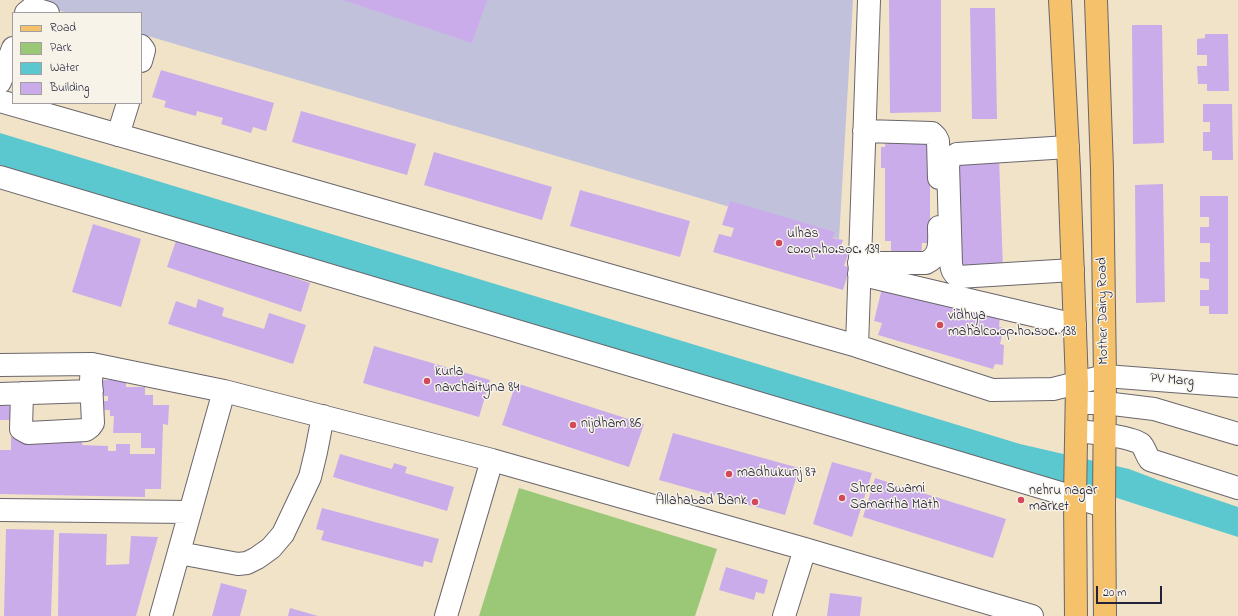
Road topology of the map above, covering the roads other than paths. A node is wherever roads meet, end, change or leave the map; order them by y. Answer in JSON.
{"nodes":[{"id":1,"x":869,"y":0,"type":"edge"},
{"id":2,"x":1098,"y":2,"type":"edge"},
{"id":3,"x":1059,"y":3,"type":"edge"},
{"id":4,"x":27,"y":12,"type":"edge"},
{"id":5,"x":45,"y":12,"type":"edge"},
{"id":6,"x":142,"y":47,"type":"edge"},
{"id":7,"x":12,"y":52,"type":"edge"},
{"id":8,"x":142,"y":57,"type":"edge"},
{"id":9,"x":6,"y":74,"type":"edge"},
{"id":10,"x":0,"y":101,"type":"edge"},
{"id":11,"x":12,"y":103,"type":"edge"},
{"id":12,"x":19,"y":104,"type":"edge"},
{"id":13,"x":128,"y":104,"type":"edge"},
{"id":14,"x":62,"y":111,"type":"edge"},
{"id":15,"x":864,"y":131,"type":"junction"},
{"id":16,"x":118,"y":135,"type":"junction"},
{"id":17,"x":1068,"y":147,"type":"junction"},
{"id":18,"x":0,"y":177,"type":"edge"},
{"id":19,"x":859,"y":268,"type":"junction"},
{"id":20,"x":1073,"y":270,"type":"junction"},
{"id":21,"x":1075,"y":325,"type":"junction"},
{"id":22,"x":857,"y":346,"type":"junction"},
{"id":23,"x":92,"y":364,"type":"junction"},
{"id":24,"x":0,"y":365,"type":"edge"},
{"id":25,"x":1105,"y":376,"type":"junction"},
{"id":26,"x":1238,"y":386,"type":"edge"},
{"id":27,"x":92,"y":391,"type":"junction"},
{"id":28,"x":224,"y":391,"type":"junction"},
{"id":29,"x":22,"y":392,"type":"junction"},
{"id":30,"x":1077,"y":393,"type":"junction"},
{"id":31,"x":0,"y":394,"type":"edge"},
{"id":32,"x":1105,"y":403,"type":"junction"},
{"id":33,"x":1142,"y":407,"type":"junction"},
{"id":34,"x":323,"y":416,"type":"junction"},
{"id":35,"x":1238,"y":434,"type":"edge"},
{"id":36,"x":1077,"y":439,"type":"junction"},
{"id":37,"x":1138,"y":441,"type":"junction"},
{"id":38,"x":1105,"y":444,"type":"junction"},
{"id":39,"x":492,"y":460,"type":"junction"},
{"id":40,"x":1238,"y":488,"type":"edge"},
{"id":41,"x":1076,"y":491,"type":"junction"},
{"id":42,"x":1104,"y":502,"type":"junction"},
{"id":43,"x":0,"y":510,"type":"edge"},
{"id":44,"x":190,"y":512,"type":"junction"},
{"id":45,"x":805,"y":549,"type":"junction"},
{"id":46,"x":179,"y":553,"type":"junction"},
{"id":47,"x":162,"y":616,"type":"edge"},
{"id":48,"x":446,"y":616,"type":"edge"},
{"id":49,"x":784,"y":616,"type":"edge"},
{"id":50,"x":1032,"y":616,"type":"edge"},
{"id":51,"x":1076,"y":616,"type":"edge"},
{"id":52,"x":1106,"y":616,"type":"edge"}],
"edges":[{"from":1,"to":15,"type":"street"},
{"from":2,"to":25,"type":"main road","name":"Mother Dairy Road"},
{"from":3,"to":17,"type":"main road","name":"Mother Dairy Road"},
{"from":4,"to":5,"type":"street"},
{"from":6,"to":8,"type":"street"},
{"from":7,"to":9,"type":"street"},
{"from":10,"to":11,"type":"street"},
{"from":12,"to":14,"type":"street"},
{"from":13,"to":16,"type":"street"},
{"from":14,"to":16,"type":"street"},
{"from":15,"to":19,"type":"street"},
{"from":15,"to":19,"type":"street"},
{"from":16,"to":22,"type":"street"},
{"from":17,"to":20,"type":"main road","name":"Mother Dairy Road"},
{"from":17,"to":20,"type":"street"},
{"from":18,"to":41,"type":"street"},
{"from":19,"to":21,"type":"street"},
{"from":19,"to":22,"type":"street"},
{"from":20,"to":21,"type":"main road","name":"Mother Dairy Road"},
{"from":21,"to":30,"type":"main road","name":"Mother Dairy Road"},
{"from":22,"to":30,"type":"street"},
{"from":23,"to":24,"type":"street"},
{"from":23,"to":27,"type":"street"},
{"from":23,"to":28,"type":"street"},
{"from":25,"to":26,"type":"street","name":"PV Marg"},
{"from":25,"to":30,"type":"street"},
{"from":25,"to":32,"type":"main road","name":"Mother Dairy Road"},
{"from":27,"to":29,"type":"street"},
{"from":27,"to":29,"type":"street"},
{"from":28,"to":34,"type":"street"},
{"from":28,"to":44,"type":"street"},
{"from":29,"to":31,"type":"street"},
{"from":30,"to":32,"type":"street"},
{"from":30,"to":36,"type":"main road","name":"Mother Dairy Road"},
{"from":32,"to":33,"type":"street"},
{"from":32,"to":38,"type":"main road","name":"Mother Dairy Road"},
{"from":33,"to":35,"type":"street"},
{"from":33,"to":37,"type":"street"},
{"from":34,"to":39,"type":"street"},
{"from":34,"to":46,"type":"street"},
{"from":36,"to":38,"type":"street"},
{"from":36,"to":41,"type":"main road","name":"Mother Dairy Road"},
{"from":37,"to":38,"type":"street"},
{"from":37,"to":40,"type":"street"},
{"from":38,"to":42,"type":"main road","name":"Mother Dairy Road"},
{"from":39,"to":45,"type":"street"},
{"from":39,"to":48,"type":"street"},
{"from":41,"to":42,"type":"street"},
{"from":41,"to":51,"type":"main road","name":"Mother Dairy Road"},
{"from":42,"to":52,"type":"main road","name":"Mother Dairy Road"},
{"from":43,"to":44,"type":"street"},
{"from":44,"to":46,"type":"street"},
{"from":45,"to":49,"type":"street"},
{"from":45,"to":50,"type":"street"},
{"from":46,"to":47,"type":"street"}]}
